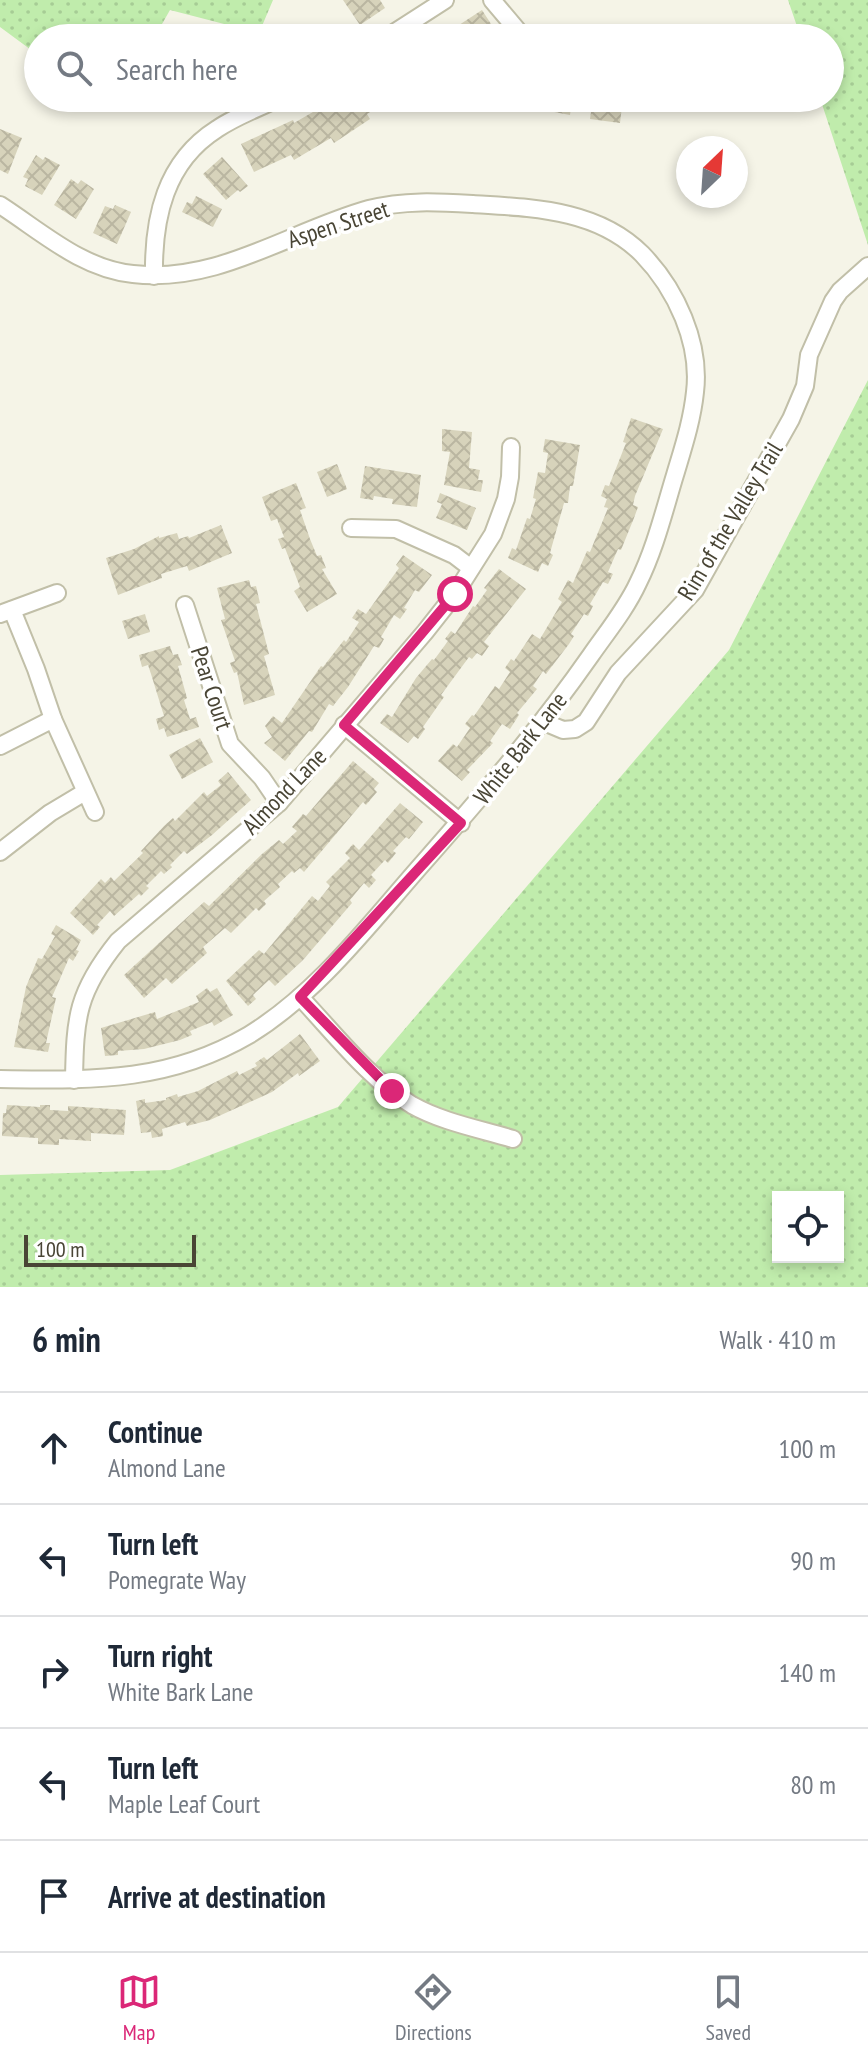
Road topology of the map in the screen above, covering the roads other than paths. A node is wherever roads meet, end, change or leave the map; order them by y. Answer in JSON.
{"nodes":[{"id":1,"x":445,"y":0,"type":"edge"},
{"id":2,"x":492,"y":0,"type":"edge"},
{"id":3,"x":410,"y":24,"type":"edge"},
{"id":4,"x":512,"y":24,"type":"edge"},
{"id":5,"x":251,"y":112,"type":"edge"},
{"id":6,"x":0,"y":205,"type":"edge"},
{"id":7,"x":868,"y":266,"type":"edge"},
{"id":8,"x":154,"y":276,"type":"junction"},
{"id":9,"x":670,"y":290,"type":"joint"},
{"id":10,"x":511,"y":447,"type":"dead end"},
{"id":11,"x":351,"y":528,"type":"dead end"},
{"id":12,"x":471,"y":568,"type":"junction"},
{"id":13,"x":57,"y":593,"type":"dead end"},
{"id":14,"x":185,"y":605,"type":"dead end"},
{"id":15,"x":6,"y":612,"type":"edge"},
{"id":16,"x":53,"y":719,"type":"junction"},
{"id":17,"x":544,"y":722,"type":"junction"},
{"id":18,"x":344,"y":725,"type":"junction"},
{"id":19,"x":0,"y":746,"type":"edge"},
{"id":20,"x":85,"y":792,"type":"junction"},
{"id":21,"x":279,"y":803,"type":"junction"},
{"id":22,"x":95,"y":812,"type":"dead end"},
{"id":23,"x":461,"y":823,"type":"junction"},
{"id":24,"x":2,"y":847,"type":"edge"},
{"id":25,"x":300,"y":997,"type":"junction"},
{"id":26,"x":0,"y":1079,"type":"edge"},
{"id":27,"x":74,"y":1080,"type":"junction"},
{"id":28,"x":513,"y":1139,"type":"dead end"}],
"edges":[{"from":1,"to":3,"type":"street"},
{"from":2,"to":4,"type":"street"},
{"from":5,"to":8,"type":"street"},
{"from":6,"to":8,"type":"street","name":"Aspen Street"},
{"from":7,"to":17,"type":"street","name":"Rim of the Valley Trail"},
{"from":8,"to":9,"type":"street","name":"Aspen Street"},
{"from":9,"to":17,"type":"street","name":"White Bark Lane"},
{"from":10,"to":12,"type":"street","name":"Almond Lane"},
{"from":11,"to":12,"type":"street"},
{"from":12,"to":18,"type":"street","name":"Almond Lane"},
{"from":13,"to":15,"type":"street"},
{"from":14,"to":21,"type":"street","name":"Pear Court"},
{"from":15,"to":16,"type":"street"},
{"from":16,"to":19,"type":"street"},
{"from":16,"to":20,"type":"street"},
{"from":17,"to":23,"type":"street","name":"White Bark Lane"},
{"from":18,"to":21,"type":"street","name":"Almond Lane"},
{"from":18,"to":23,"type":"street"},
{"from":20,"to":22,"type":"street"},
{"from":20,"to":24,"type":"street"},
{"from":21,"to":27,"type":"street","name":"Almond Lane"},
{"from":23,"to":25,"type":"street","name":"White Bark Lane"},
{"from":25,"to":27,"type":"street","name":"White Bark Lane"},
{"from":25,"to":28,"type":"street"},
{"from":26,"to":27,"type":"street","name":"White Bark Lane"}]}
